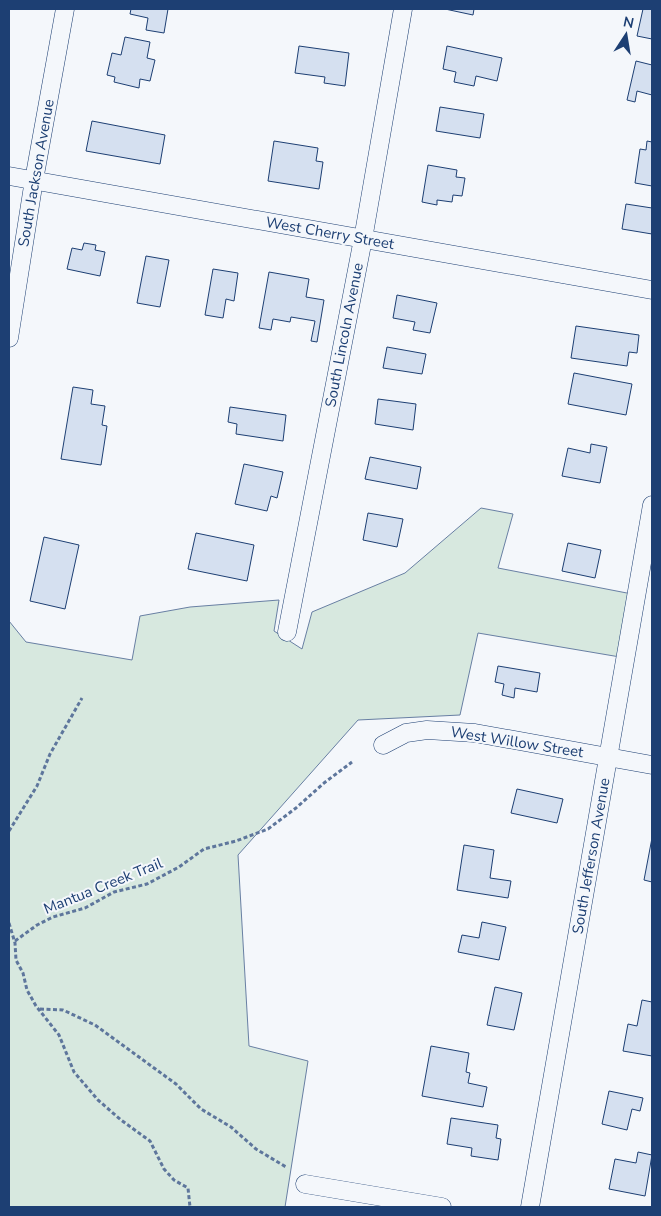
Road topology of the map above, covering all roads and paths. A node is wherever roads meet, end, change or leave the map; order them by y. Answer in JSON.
{"nodes":[{"id":1,"x":65,"y":9,"type":"edge"},
{"id":2,"x":404,"y":9,"type":"edge"},
{"id":3,"x":9,"y":176,"type":"edge"},
{"id":4,"x":34,"y":180,"type":"junction"},
{"id":5,"x":362,"y":239,"type":"junction"},
{"id":6,"x":652,"y":290,"type":"edge"},
{"id":7,"x":9,"y":338,"type":"edge"},
{"id":8,"x":652,"y":505,"type":"edge"},
{"id":9,"x":287,"y":632,"type":"dead end"},
{"id":10,"x":82,"y":698,"type":"dead end"},
{"id":11,"x":383,"y":745,"type":"dead end"},
{"id":12,"x":608,"y":757,"type":"junction"},
{"id":13,"x":352,"y":762,"type":"dead end"},
{"id":14,"x":652,"y":765,"type":"edge"},
{"id":15,"x":9,"y":830,"type":"edge"},
{"id":16,"x":9,"y":923,"type":"edge"},
{"id":17,"x":15,"y":941,"type":"junction"},
{"id":18,"x":39,"y":1010,"type":"junction"},
{"id":19,"x":286,"y":1167,"type":"dead end"},
{"id":20,"x":305,"y":1184,"type":"dead end"},
{"id":21,"x":190,"y":1207,"type":"edge"},
{"id":22,"x":442,"y":1207,"type":"edge"},
{"id":23,"x":530,"y":1207,"type":"edge"}],
"edges":[{"from":1,"to":4,"type":"street","name":"South Jackson Avenue"},
{"from":2,"to":5,"type":"street","name":"South Lincoln Avenue"},
{"from":3,"to":4,"type":"street","name":"West Cherry Street"},
{"from":4,"to":5,"type":"street","name":"West Cherry Street"},
{"from":4,"to":7,"type":"street","name":"South Jackson Avenue"},
{"from":5,"to":6,"type":"street","name":"West Cherry Street"},
{"from":5,"to":9,"type":"street","name":"South Lincoln Avenue"},
{"from":8,"to":12,"type":"street","name":"South Jefferson Avenue"},
{"from":10,"to":15,"type":"path"},
{"from":11,"to":12,"type":"street","name":"West Willow Street"},
{"from":12,"to":14,"type":"street","name":"West Willow Street"},
{"from":12,"to":23,"type":"street","name":"South Jefferson Avenue"},
{"from":13,"to":17,"type":"path","name":"Mantua Creek Trail"},
{"from":16,"to":17,"type":"path"},
{"from":17,"to":18,"type":"path"},
{"from":18,"to":19,"type":"path"},
{"from":18,"to":21,"type":"path"},
{"from":20,"to":22,"type":"street"}]}
